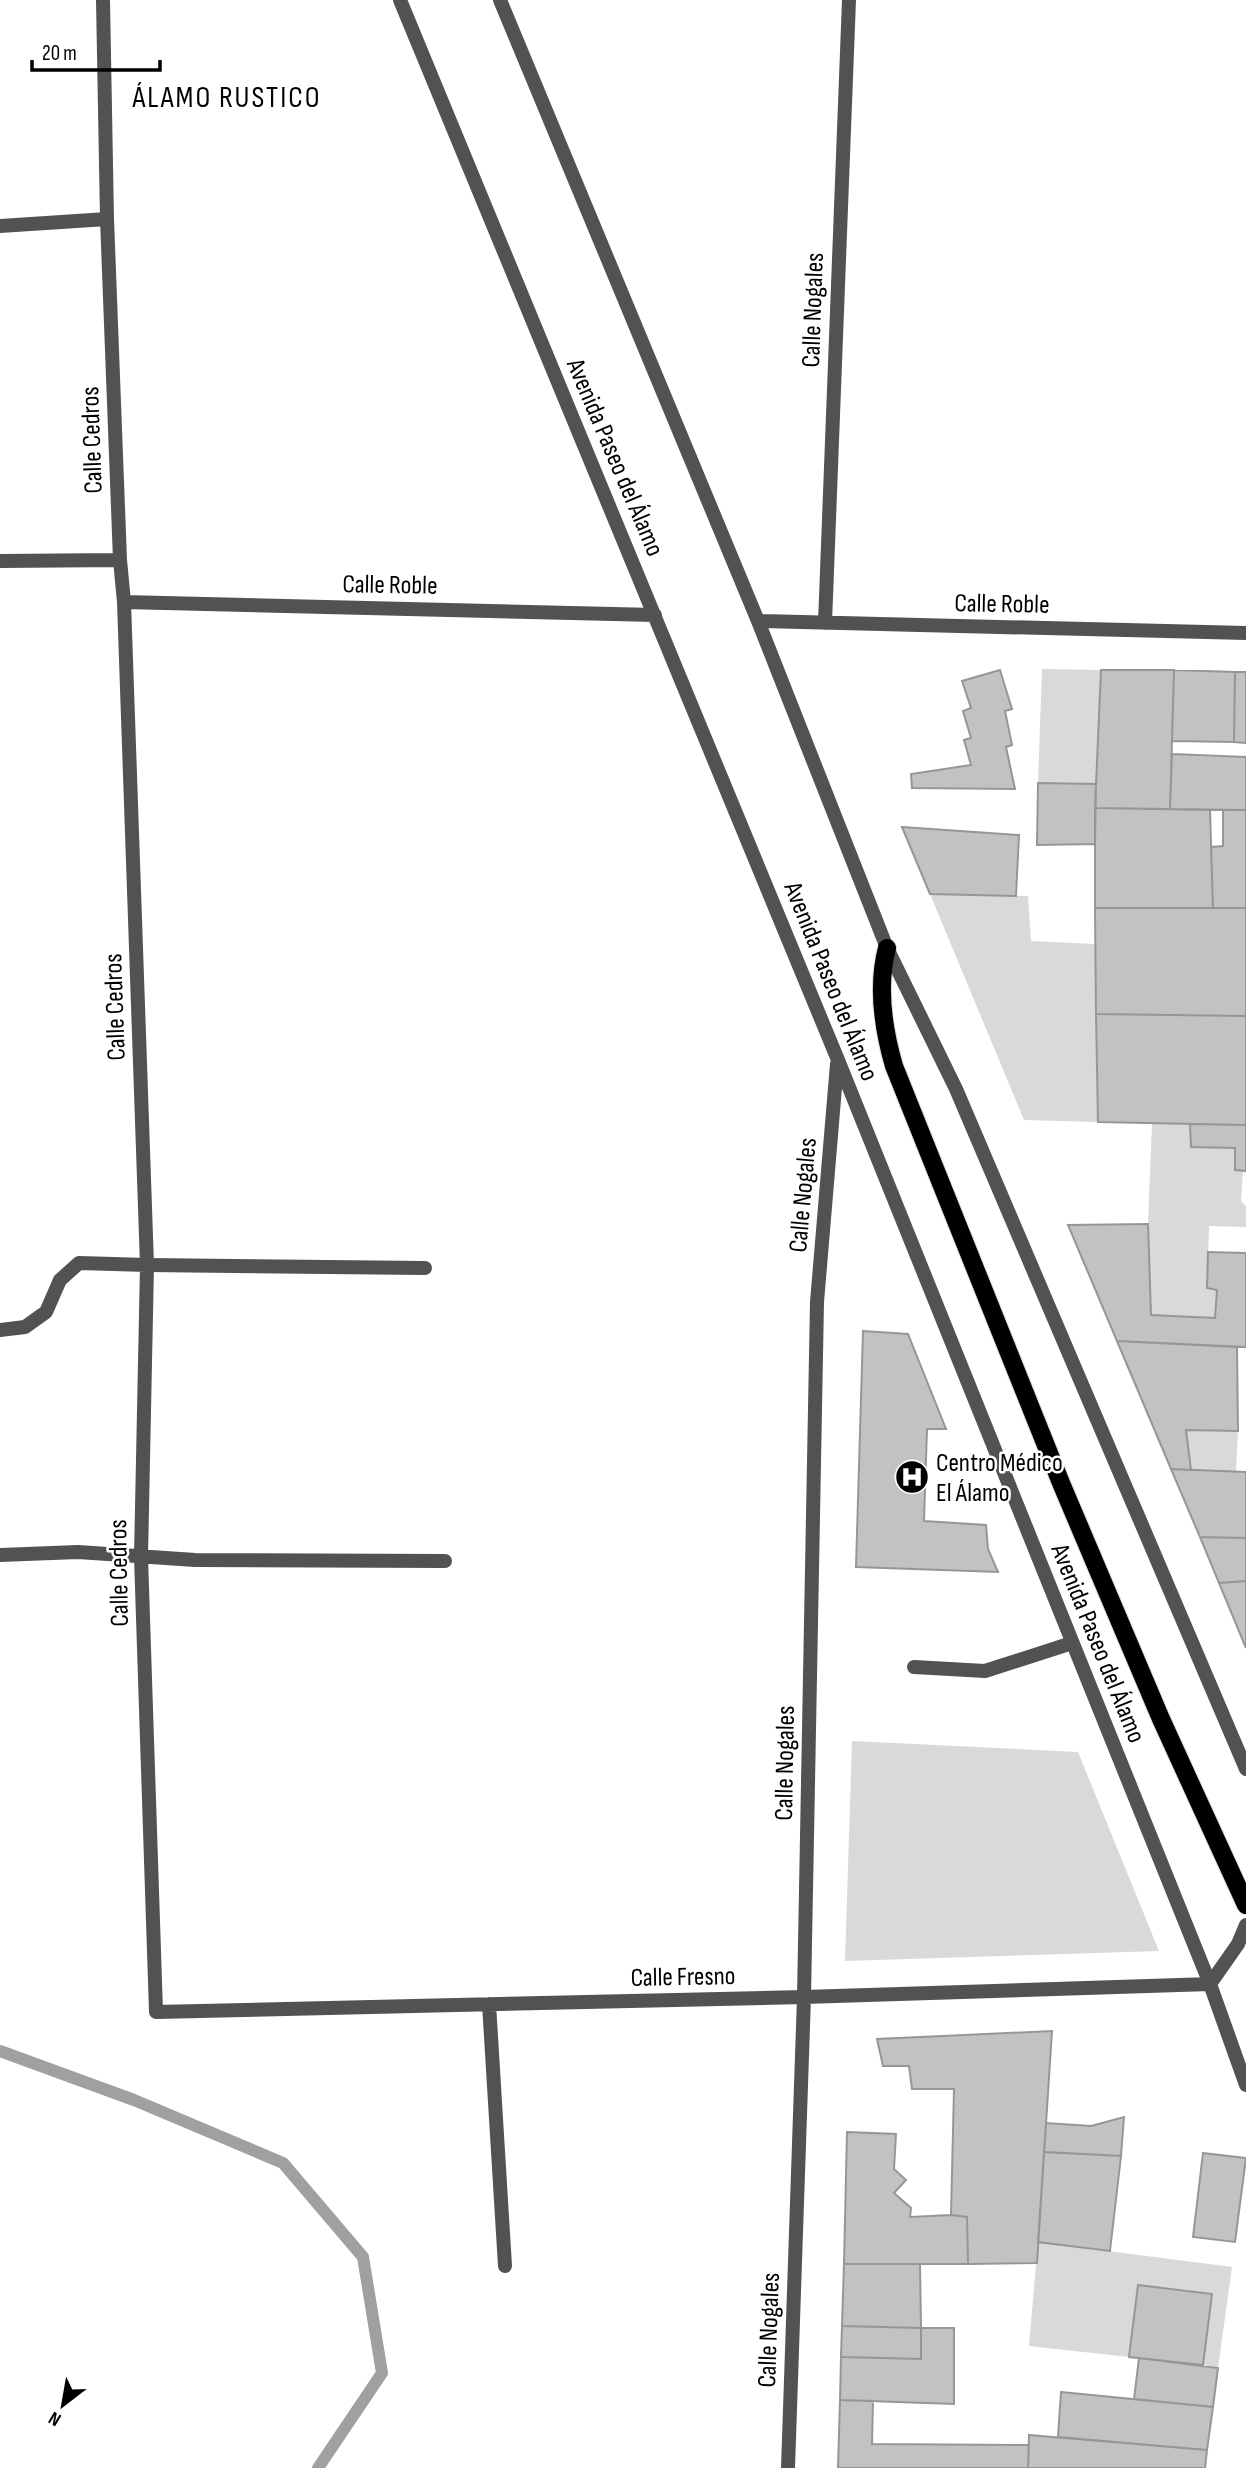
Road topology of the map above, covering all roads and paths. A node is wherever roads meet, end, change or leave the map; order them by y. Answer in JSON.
{"nodes":[{"id":1,"x":103,"y":0,"type":"edge"},
{"id":2,"x":400,"y":0,"type":"edge"},
{"id":3,"x":500,"y":0,"type":"edge"},
{"id":4,"x":849,"y":0,"type":"edge"},
{"id":5,"x":107,"y":219,"type":"junction"},
{"id":6,"x":0,"y":226,"type":"edge"},
{"id":7,"x":120,"y":560,"type":"junction"},
{"id":8,"x":0,"y":561,"type":"edge"},
{"id":9,"x":124,"y":602,"type":"junction"},
{"id":10,"x":655,"y":615,"type":"junction"},
{"id":11,"x":758,"y":621,"type":"junction"},
{"id":12,"x":825,"y":623,"type":"junction"},
{"id":13,"x":1246,"y":633,"type":"edge"},
{"id":14,"x":887,"y":947,"type":"junction"},
{"id":15,"x":838,"y":1060,"type":"junction"},
{"id":16,"x":147,"y":1265,"type":"junction"},
{"id":17,"x":425,"y":1268,"type":"dead end"},
{"id":18,"x":0,"y":1330,"type":"edge"},
{"id":19,"x":0,"y":1555,"type":"edge"},
{"id":20,"x":141,"y":1557,"type":"junction"},
{"id":21,"x":445,"y":1561,"type":"dead end"},
{"id":22,"x":1072,"y":1643,"type":"junction"},
{"id":23,"x":914,"y":1667,"type":"dead end"},
{"id":24,"x":1246,"y":1769,"type":"edge"},
{"id":25,"x":1246,"y":1905,"type":"edge"},
{"id":26,"x":1246,"y":1925,"type":"edge"},
{"id":27,"x":1210,"y":1984,"type":"junction"},
{"id":28,"x":804,"y":1997,"type":"junction"},
{"id":29,"x":489,"y":2004,"type":"junction"},
{"id":30,"x":156,"y":2012,"type":"joint"},
{"id":31,"x":1246,"y":2085,"type":"edge"},
{"id":32,"x":505,"y":2266,"type":"dead end"},
{"id":33,"x":788,"y":2468,"type":"edge"}],
"edges":[{"from":1,"to":5,"type":"street","name":"Calle Cedros"},
{"from":2,"to":10,"type":"street","name":"Avenida Paseo del Álamo"},
{"from":3,"to":11,"type":"street"},
{"from":4,"to":12,"type":"street","name":"Calle Nogales"},
{"from":5,"to":6,"type":"street"},
{"from":5,"to":7,"type":"street","name":"Calle Cedros"},
{"from":7,"to":8,"type":"street"},
{"from":7,"to":9,"type":"street","name":"Calle Cedros"},
{"from":9,"to":10,"type":"street","name":"Calle Roble"},
{"from":9,"to":16,"type":"street","name":"Calle Cedros"},
{"from":10,"to":15,"type":"street","name":"Avenida Paseo del Álamo"},
{"from":11,"to":12,"type":"street","name":"Calle Roble"},
{"from":11,"to":14,"type":"street"},
{"from":12,"to":13,"type":"street","name":"Calle Roble"},
{"from":14,"to":24,"type":"street"},
{"from":14,"to":25,"type":"main road"},
{"from":15,"to":22,"type":"street","name":"Avenida Paseo del Álamo"},
{"from":15,"to":28,"type":"street","name":"Calle Nogales"},
{"from":16,"to":17,"type":"street"},
{"from":16,"to":18,"type":"street"},
{"from":16,"to":20,"type":"street","name":"Calle Cedros"},
{"from":19,"to":20,"type":"street"},
{"from":20,"to":21,"type":"street"},
{"from":20,"to":30,"type":"street","name":"Calle Cedros"},
{"from":22,"to":23,"type":"street"},
{"from":22,"to":27,"type":"street","name":"Avenida Paseo del Álamo"},
{"from":26,"to":27,"type":"street"},
{"from":27,"to":28,"type":"street","name":"Calle Fresno"},
{"from":27,"to":31,"type":"street","name":"Avenida Paseo del Álamo"},
{"from":28,"to":29,"type":"street","name":"Calle Fresno"},
{"from":28,"to":33,"type":"street","name":"Calle Nogales"},
{"from":29,"to":30,"type":"street","name":"Calle Fresno"},
{"from":29,"to":32,"type":"street"}]}
